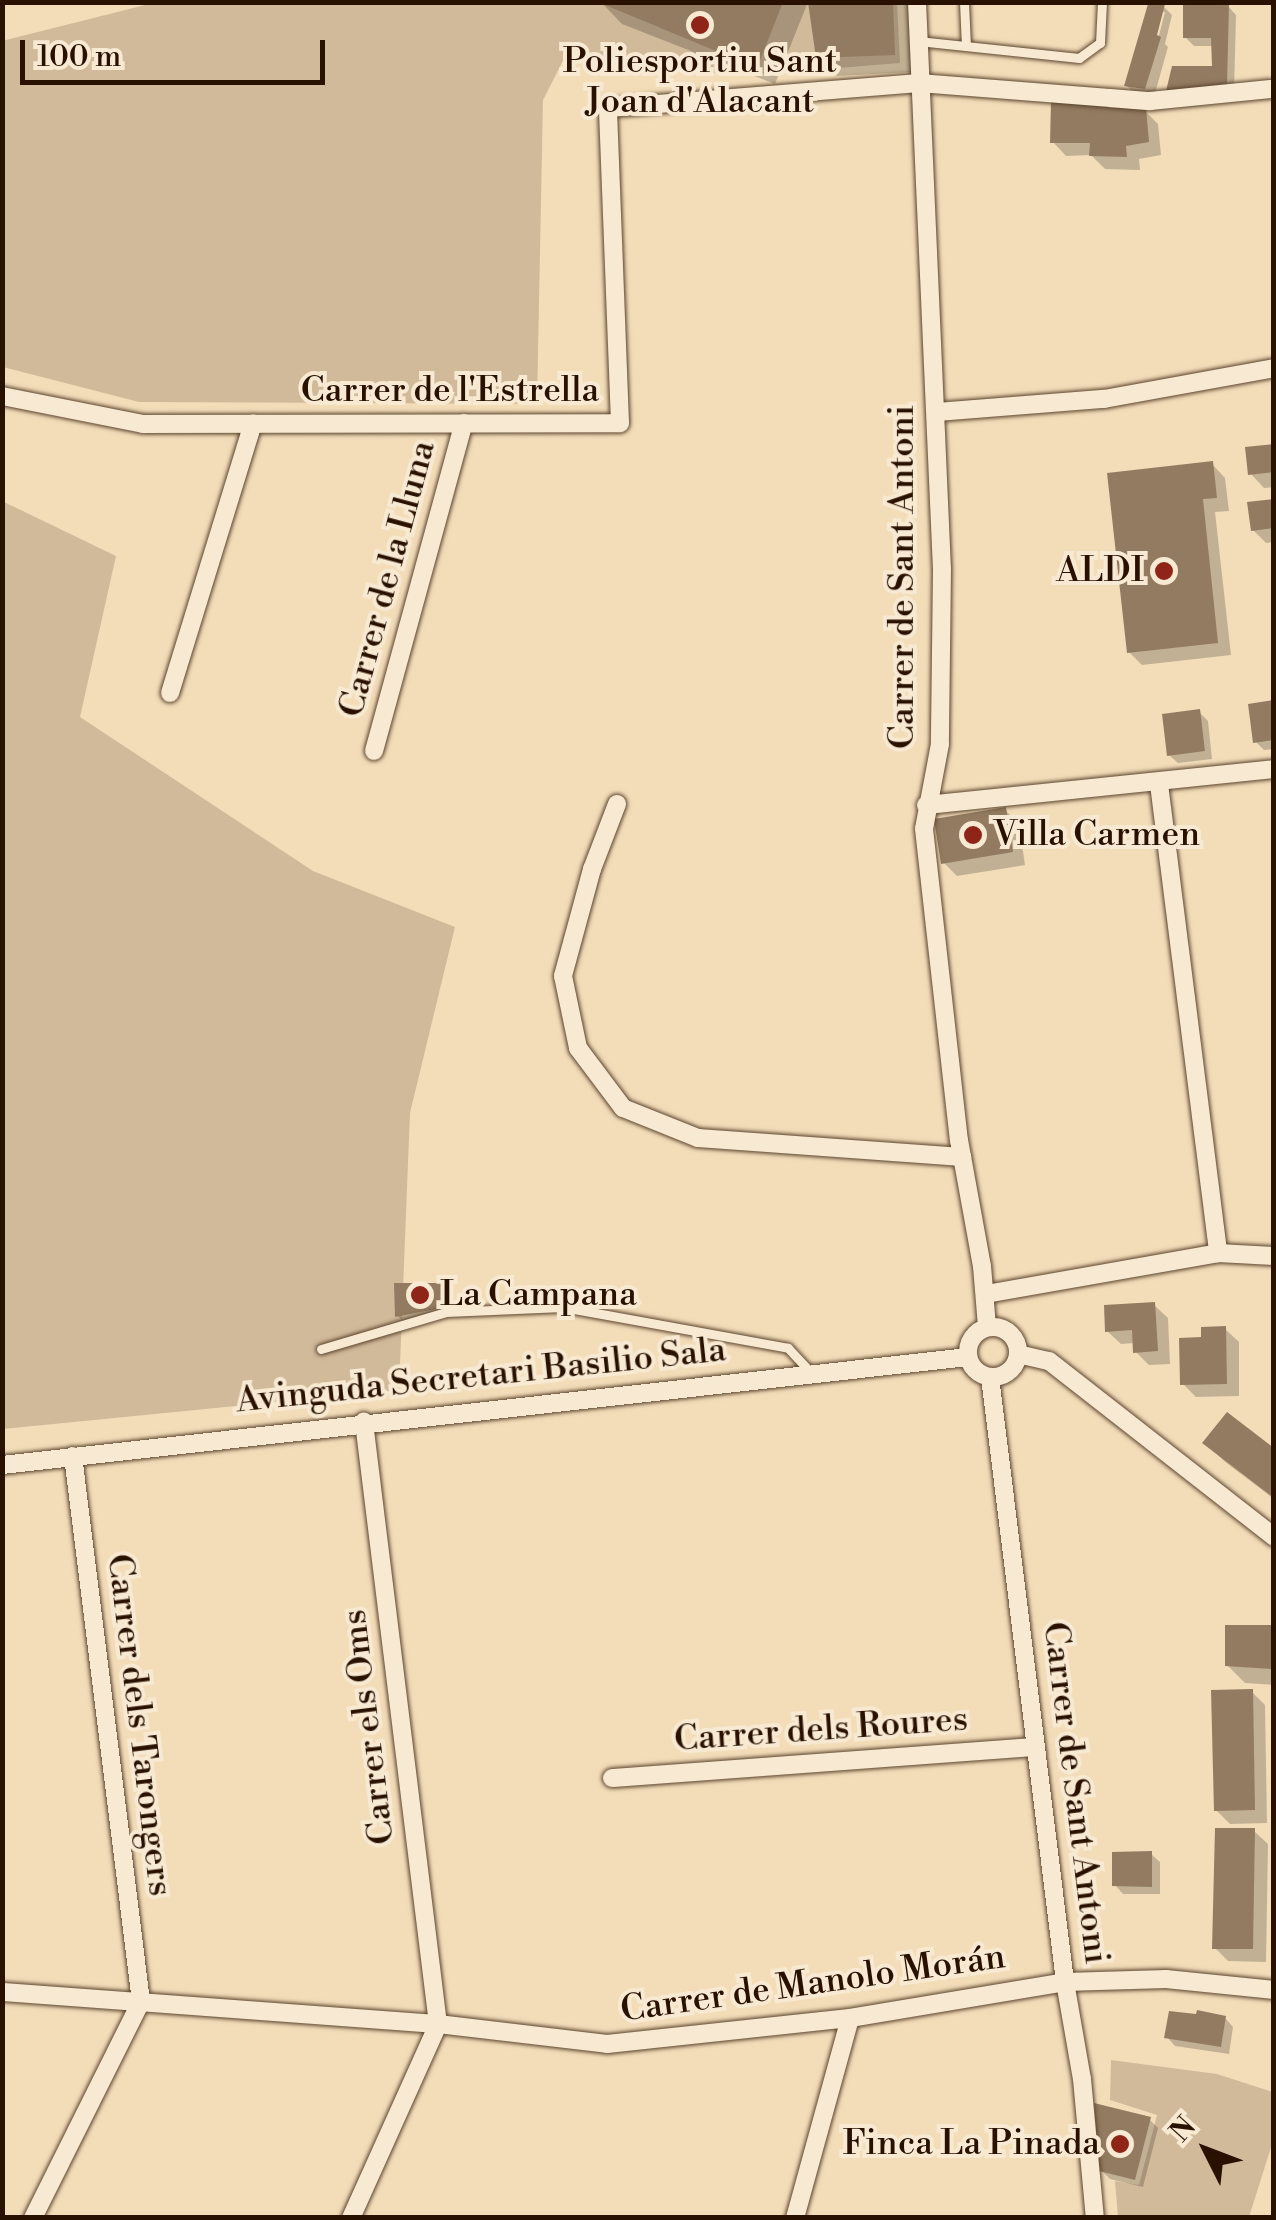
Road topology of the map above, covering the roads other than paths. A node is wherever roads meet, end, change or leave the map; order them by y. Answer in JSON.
{"nodes":[{"id":1,"x":917,"y":2,"type":"edge"},
{"id":2,"x":964,"y":2,"type":"edge"},
{"id":3,"x":1102,"y":2,"type":"edge"},
{"id":4,"x":918,"y":41,"type":"junction"},
{"id":5,"x":966,"y":46,"type":"junction"},
{"id":6,"x":919,"y":83,"type":"junction"},
{"id":7,"x":1270,"y":89,"type":"dead end"},
{"id":8,"x":1274,"y":368,"type":"edge"},
{"id":9,"x":2,"y":396,"type":"edge"},
{"id":10,"x":937,"y":412,"type":"junction"},
{"id":11,"x":253,"y":424,"type":"junction"},
{"id":12,"x":464,"y":424,"type":"junction"},
{"id":13,"x":170,"y":693,"type":"dead end"},
{"id":14,"x":374,"y":751,"type":"dead end"},
{"id":15,"x":1274,"y":769,"type":"edge"},
{"id":16,"x":1159,"y":784,"type":"junction"},
{"id":17,"x":617,"y":804,"type":"dead end"},
{"id":18,"x":926,"y":805,"type":"junction"},
{"id":19,"x":962,"y":1157,"type":"junction"},
{"id":20,"x":1218,"y":1253,"type":"junction"},
{"id":21,"x":1274,"y":1256,"type":"edge"},
{"id":22,"x":986,"y":1294,"type":"junction"},
{"id":23,"x":987,"y":1327,"type":"junction"},
{"id":24,"x":321,"y":1349,"type":"dead end"},
{"id":25,"x":1018,"y":1354,"type":"junction"},
{"id":26,"x":968,"y":1357,"type":"junction"},
{"id":27,"x":810,"y":1372,"type":"junction"},
{"id":28,"x":990,"y":1377,"type":"junction"},
{"id":29,"x":364,"y":1422,"type":"junction"},
{"id":30,"x":73,"y":1456,"type":"junction"},
{"id":31,"x":2,"y":1465,"type":"edge"},
{"id":32,"x":1274,"y":1537,"type":"edge"},
{"id":33,"x":1036,"y":1747,"type":"junction"},
{"id":34,"x":612,"y":1778,"type":"dead end"},
{"id":35,"x":1065,"y":1982,"type":"junction"},
{"id":36,"x":1274,"y":1990,"type":"edge"},
{"id":37,"x":2,"y":1992,"type":"edge"},
{"id":38,"x":141,"y":2001,"type":"junction"},
{"id":39,"x":850,"y":2018,"type":"junction"},
{"id":40,"x":438,"y":2024,"type":"junction"},
{"id":41,"x":33,"y":2218,"type":"edge"},
{"id":42,"x":351,"y":2218,"type":"edge"},
{"id":43,"x":796,"y":2218,"type":"edge"},
{"id":44,"x":1095,"y":2218,"type":"edge"}],
"edges":[{"from":1,"to":4,"type":"street","name":"Carrer de Sant Antoni"},
{"from":2,"to":5,"type":"lane"},
{"from":3,"to":5,"type":"lane"},
{"from":4,"to":5,"type":"lane"},
{"from":4,"to":6,"type":"street","name":"Carrer de Sant Antoni"},
{"from":6,"to":7,"type":"street"},
{"from":6,"to":10,"type":"street","name":"Carrer de Sant Antoni"},
{"from":6,"to":12,"type":"street","name":"Carrer de l'Estrella"},
{"from":8,"to":10,"type":"street"},
{"from":9,"to":11,"type":"street","name":"Carrer de l'Estrella"},
{"from":10,"to":18,"type":"street","name":"Carrer de Sant Antoni"},
{"from":11,"to":12,"type":"street","name":"Carrer de l'Estrella"},
{"from":11,"to":13,"type":"street","name":"Carrer de l'Estrella"},
{"from":12,"to":14,"type":"street","name":"Carrer de la Lluna"},
{"from":15,"to":16,"type":"street"},
{"from":16,"to":18,"type":"street"},
{"from":16,"to":20,"type":"street"},
{"from":17,"to":19,"type":"street"},
{"from":18,"to":19,"type":"street","name":"Carrer de Sant Antoni"},
{"from":19,"to":22,"type":"street","name":"Carrer de Sant Antoni"},
{"from":20,"to":21,"type":"street"},
{"from":20,"to":22,"type":"street"},
{"from":22,"to":23,"type":"street","name":"Carrer de Sant Antoni"},
{"from":23,"to":25,"type":"street"},
{"from":23,"to":26,"type":"street"},
{"from":24,"to":27,"type":"lane"},
{"from":25,"to":28,"type":"street"},
{"from":25,"to":32,"type":"street"},
{"from":26,"to":27,"type":"street","name":"Avinguda Secretari Basilio Sala"},
{"from":26,"to":28,"type":"street"},
{"from":27,"to":29,"type":"street","name":"Avinguda Secretari Basilio Sala"},
{"from":28,"to":33,"type":"street","name":"Carrer de Sant Antoni"},
{"from":29,"to":30,"type":"street","name":"Avinguda Secretari Basilio Sala"},
{"from":29,"to":40,"type":"street","name":"Carrer els Oms"},
{"from":30,"to":31,"type":"street","name":"Avinguda Secretari Basilio Sala"},
{"from":30,"to":38,"type":"street","name":"Carrer dels Tarongers"},
{"from":33,"to":34,"type":"street","name":"Carrer dels Roures"},
{"from":33,"to":35,"type":"street","name":"Carrer de Sant Antoni"},
{"from":35,"to":36,"type":"street","name":"Carrer de Manolo Morán"},
{"from":35,"to":39,"type":"street","name":"Carrer de Manolo Morán"},
{"from":35,"to":44,"type":"street","name":"Carrer de Sant Antoni"},
{"from":37,"to":38,"type":"street","name":"Carrer de Manolo Morán"},
{"from":38,"to":40,"type":"street","name":"Carrer de Manolo Morán"},
{"from":38,"to":41,"type":"street"},
{"from":39,"to":40,"type":"street","name":"Carrer de Manolo Morán"},
{"from":39,"to":43,"type":"street"},
{"from":40,"to":42,"type":"street"}]}
